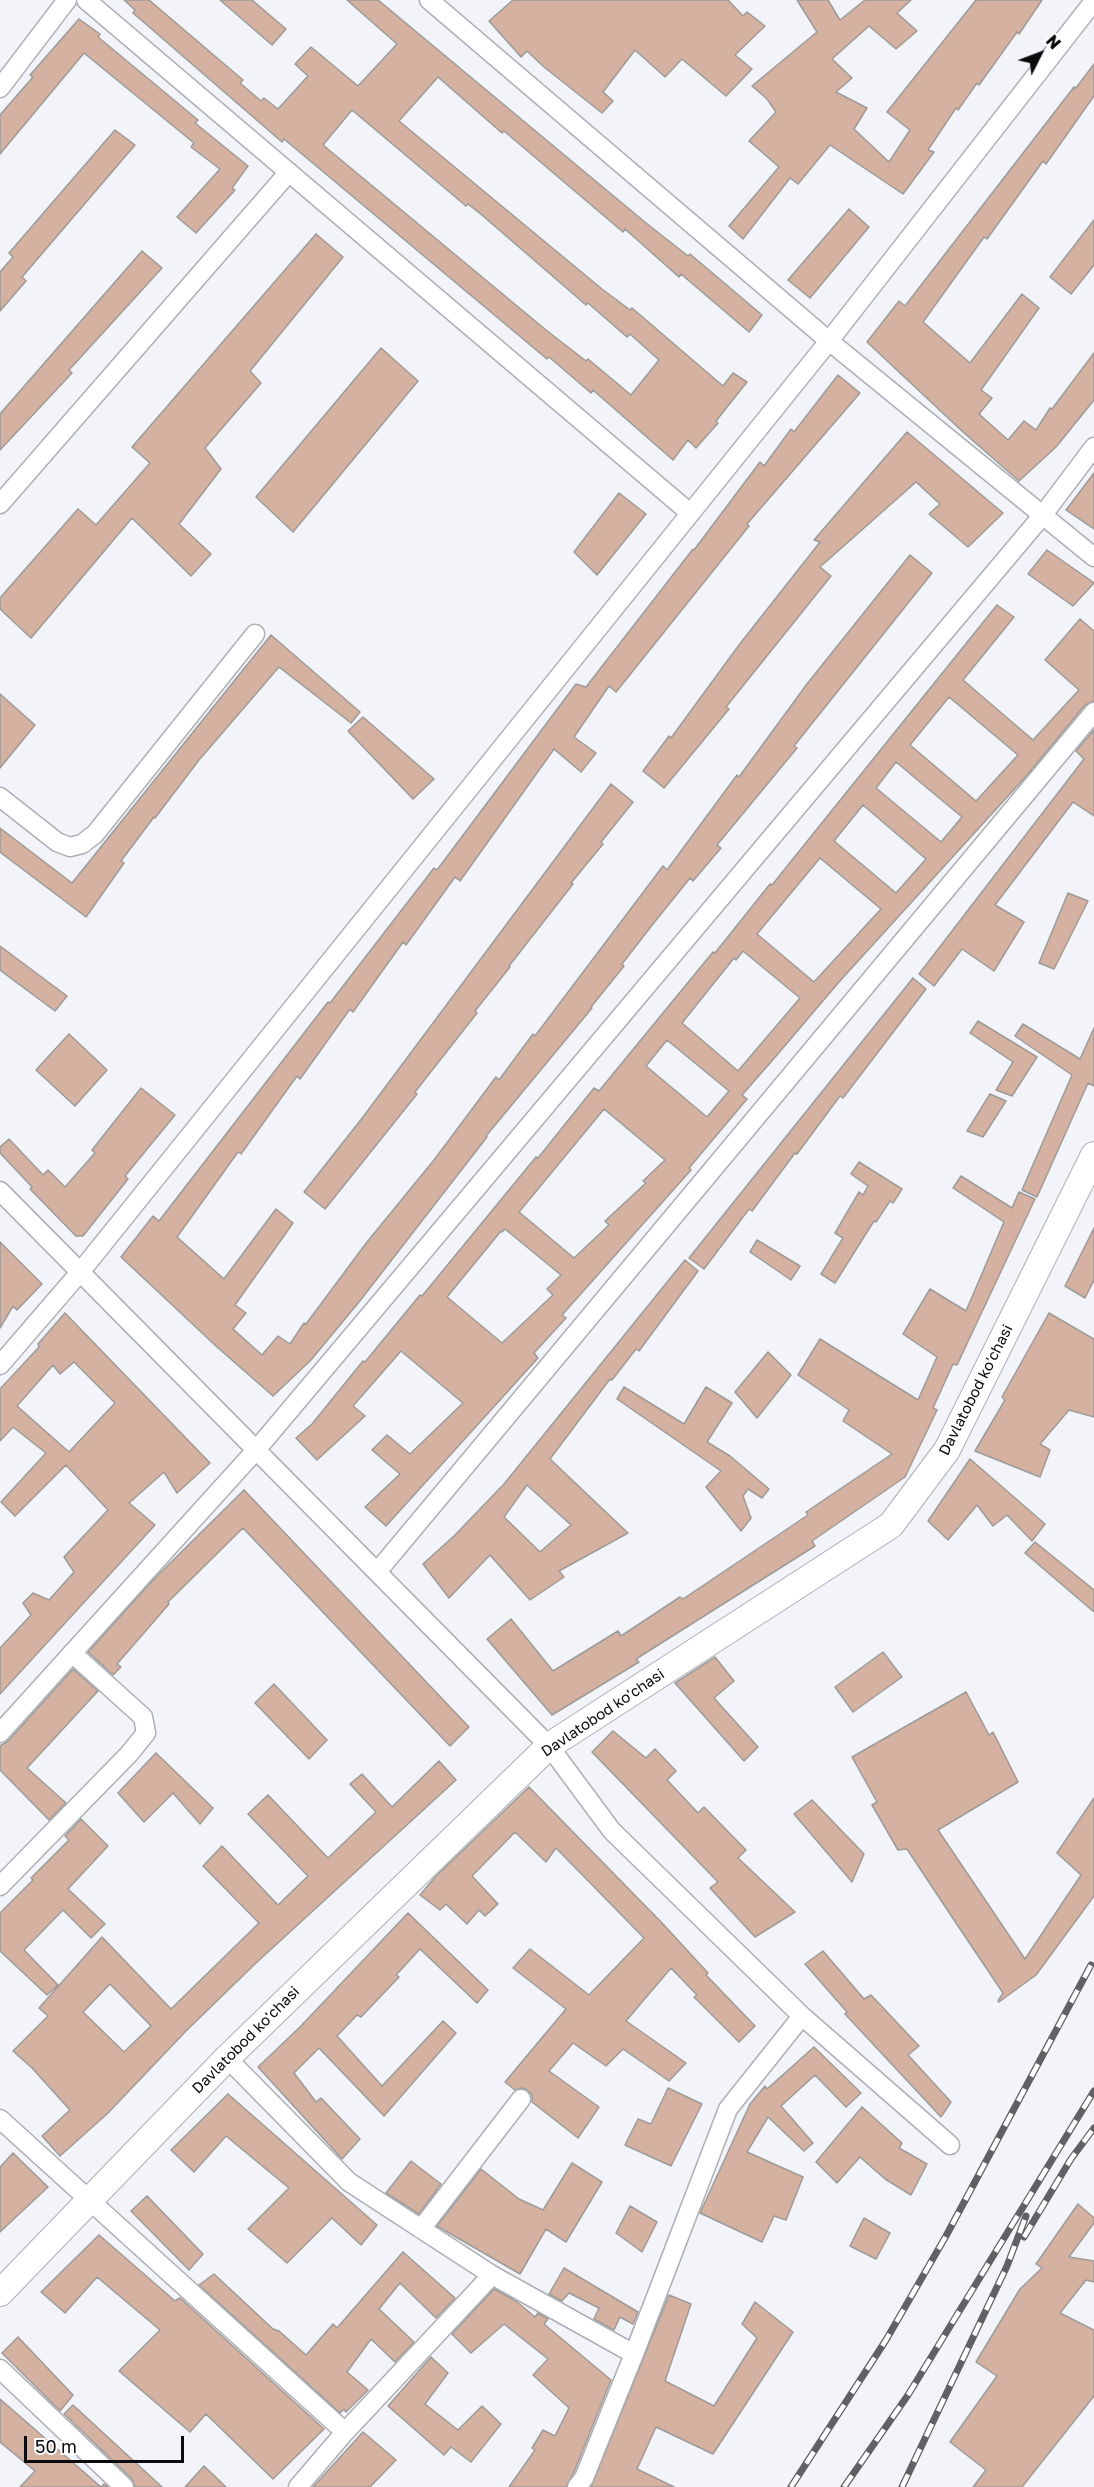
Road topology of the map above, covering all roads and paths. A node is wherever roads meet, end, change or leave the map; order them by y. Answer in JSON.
{"nodes":[{"id":1,"x":67,"y":0,"type":"edge"},
{"id":2,"x":86,"y":0,"type":"edge"},
{"id":3,"x":429,"y":0,"type":"edge"},
{"id":4,"x":1094,"y":1,"type":"edge"},
{"id":5,"x":0,"y":88,"type":"edge"},
{"id":6,"x":289,"y":172,"type":"junction"},
{"id":7,"x":829,"y":341,"type":"junction"},
{"id":8,"x":1094,"y":447,"type":"edge"},
{"id":9,"x":0,"y":504,"type":"edge"},
{"id":10,"x":690,"y":513,"type":"junction"},
{"id":11,"x":1042,"y":516,"type":"junction"},
{"id":12,"x":1094,"y":557,"type":"edge"},
{"id":13,"x":255,"y":634,"type":"dead end"},
{"id":14,"x":1094,"y":712,"type":"edge"},
{"id":15,"x":0,"y":797,"type":"edge"},
{"id":16,"x":1094,"y":1155,"type":"edge"},
{"id":17,"x":0,"y":1191,"type":"edge"},
{"id":18,"x":81,"y":1271,"type":"junction"},
{"id":19,"x":0,"y":1365,"type":"edge"},
{"id":20,"x":257,"y":1449,"type":"junction"},
{"id":21,"x":377,"y":1572,"type":"junction"},
{"id":22,"x":72,"y":1653,"type":"junction"},
{"id":23,"x":0,"y":1732,"type":"edge"},
{"id":24,"x":549,"y":1746,"type":"junction"},
{"id":25,"x":0,"y":1886,"type":"edge"},
{"id":26,"x":802,"y":2016,"type":"junction"},
{"id":27,"x":227,"y":2058,"type":"junction"},
{"id":28,"x":521,"y":2099,"type":"dead end"},
{"id":29,"x":0,"y":2119,"type":"edge"},
{"id":30,"x":950,"y":2145,"type":"dead end"},
{"id":31,"x":91,"y":2199,"type":"junction"},
{"id":32,"x":421,"y":2229,"type":"junction"},
{"id":33,"x":492,"y":2275,"type":"junction"},
{"id":34,"x":0,"y":2293,"type":"edge"},
{"id":35,"x":634,"y":2354,"type":"junction"},
{"id":36,"x":0,"y":2369,"type":"edge"},
{"id":37,"x":345,"y":2432,"type":"junction"},
{"id":38,"x":124,"y":2487,"type":"edge"},
{"id":39,"x":298,"y":2487,"type":"edge"},
{"id":40,"x":577,"y":2487,"type":"edge"}],
"edges":[{"from":1,"to":5,"type":"street"},
{"from":2,"to":6,"type":"street"},
{"from":3,"to":7,"type":"street"},
{"from":4,"to":7,"type":"street"},
{"from":6,"to":9,"type":"street"},
{"from":6,"to":10,"type":"street"},
{"from":7,"to":10,"type":"street"},
{"from":7,"to":11,"type":"street"},
{"from":8,"to":11,"type":"street"},
{"from":10,"to":18,"type":"street"},
{"from":11,"to":12,"type":"street"},
{"from":11,"to":20,"type":"street"},
{"from":13,"to":15,"type":"street"},
{"from":14,"to":21,"type":"street"},
{"from":16,"to":24,"type":"street","name":"Davlatobod ko'chasi"},
{"from":17,"to":18,"type":"street"},
{"from":18,"to":19,"type":"street"},
{"from":18,"to":20,"type":"street"},
{"from":20,"to":21,"type":"street"},
{"from":20,"to":22,"type":"street"},
{"from":21,"to":24,"type":"street"},
{"from":22,"to":23,"type":"street"},
{"from":22,"to":25,"type":"street"},
{"from":24,"to":26,"type":"street"},
{"from":24,"to":27,"type":"street","name":"Davlatobod ko'chasi"},
{"from":26,"to":30,"type":"street"},
{"from":26,"to":35,"type":"street"},
{"from":27,"to":31,"type":"street","name":"Davlatobod ko'chasi"},
{"from":27,"to":32,"type":"street"},
{"from":28,"to":32,"type":"street"},
{"from":29,"to":31,"type":"street"},
{"from":31,"to":34,"type":"street","name":"Davlatobod ko'chasi"},
{"from":31,"to":37,"type":"street"},
{"from":32,"to":33,"type":"street"},
{"from":33,"to":35,"type":"street"},
{"from":33,"to":37,"type":"street"},
{"from":35,"to":40,"type":"street"},
{"from":36,"to":38,"type":"street"},
{"from":37,"to":39,"type":"street"}]}
